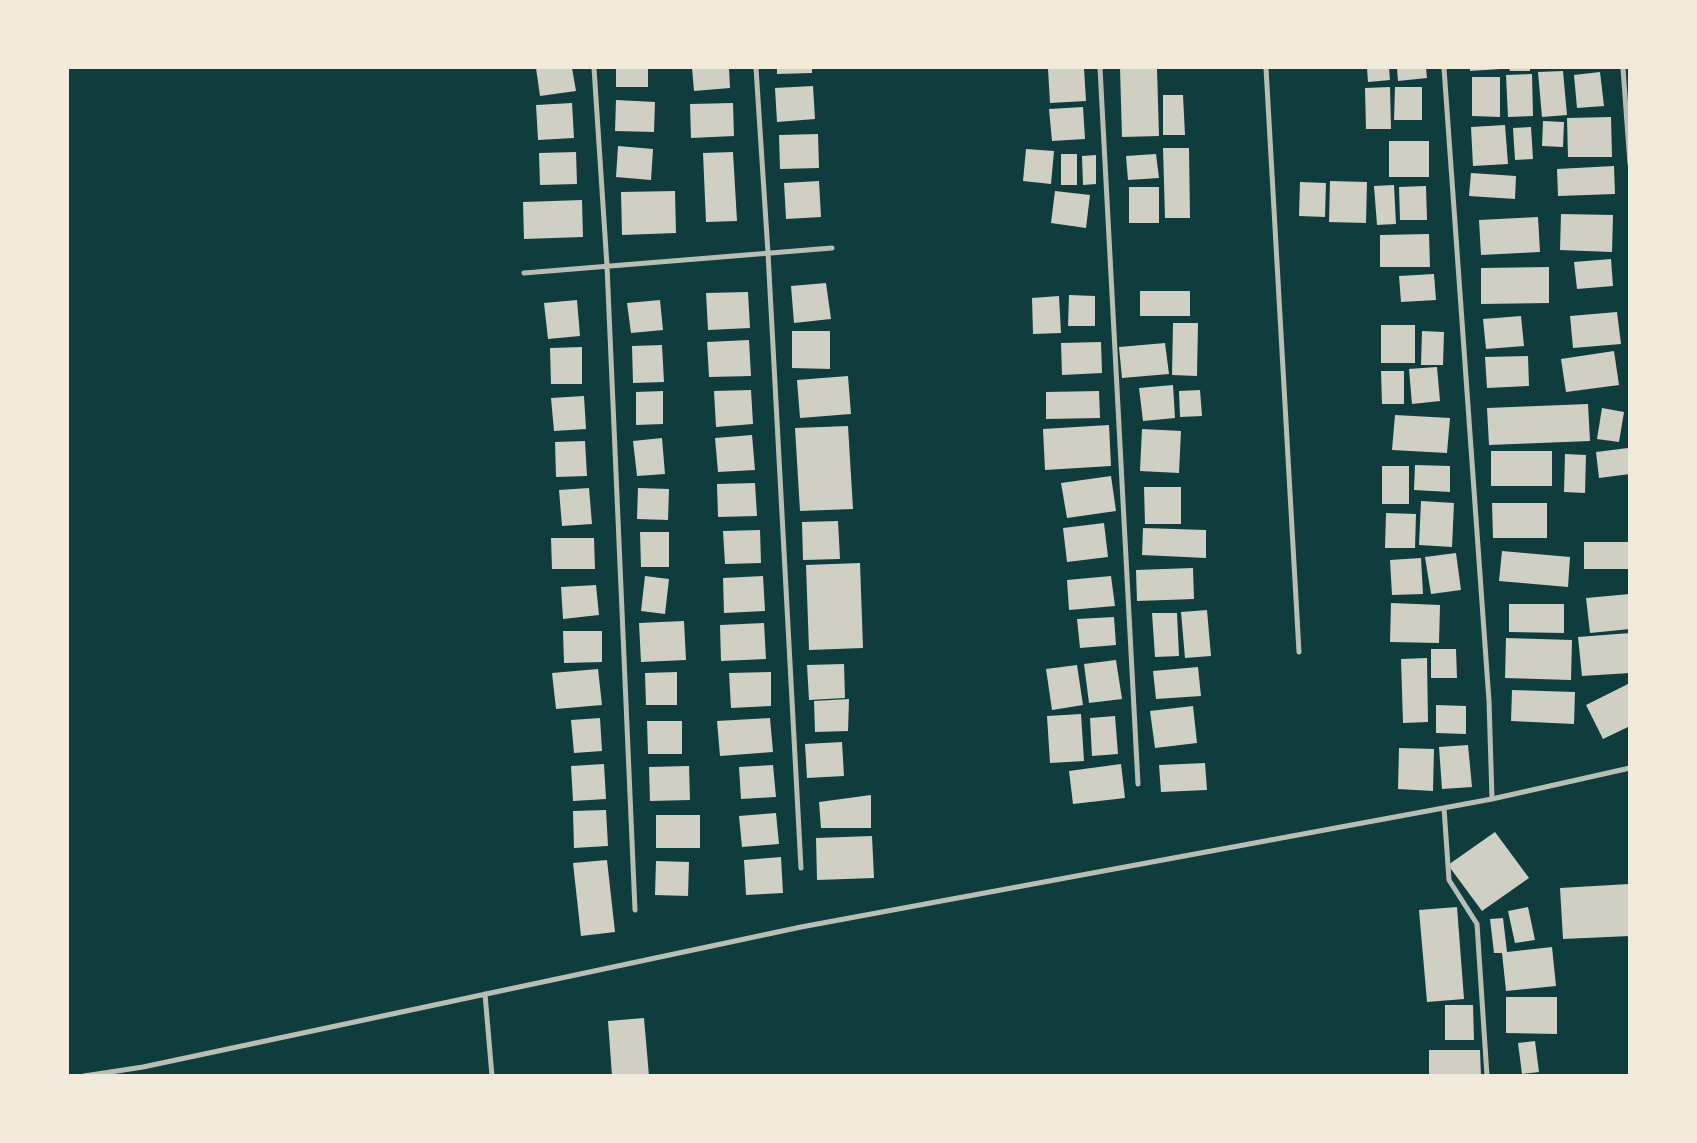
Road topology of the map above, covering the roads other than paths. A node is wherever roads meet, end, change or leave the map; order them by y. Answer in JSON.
{"nodes":[{"id":1,"x":594,"y":68,"type":"edge"},
{"id":2,"x":756,"y":68,"type":"edge"},
{"id":3,"x":1100,"y":68,"type":"edge"},
{"id":4,"x":1266,"y":68,"type":"edge"},
{"id":5,"x":1444,"y":68,"type":"edge"},
{"id":6,"x":1623,"y":68,"type":"edge"},
{"id":7,"x":1630,"y":164,"type":"edge"},
{"id":8,"x":832,"y":248,"type":"dead end"},
{"id":9,"x":768,"y":253,"type":"junction"},
{"id":10,"x":607,"y":266,"type":"junction"},
{"id":11,"x":524,"y":273,"type":"dead end"},
{"id":12,"x":1299,"y":652,"type":"dead end"},
{"id":13,"x":1630,"y":768,"type":"edge"},
{"id":14,"x":1138,"y":784,"type":"dead end"},
{"id":15,"x":1492,"y":799,"type":"junction"},
{"id":16,"x":1444,"y":808,"type":"junction"},
{"id":17,"x":801,"y":868,"type":"dead end"},
{"id":18,"x":634,"y":910,"type":"dead end"},
{"id":19,"x":484,"y":994,"type":"junction"},
{"id":20,"x":84,"y":1076,"type":"edge"},
{"id":21,"x":492,"y":1076,"type":"edge"},
{"id":22,"x":1487,"y":1076,"type":"edge"}],
"edges":[{"from":1,"to":10,"type":"street"},
{"from":2,"to":9,"type":"street"},
{"from":3,"to":14,"type":"street"},
{"from":4,"to":12,"type":"street"},
{"from":5,"to":15,"type":"street"},
{"from":6,"to":7,"type":"street"},
{"from":8,"to":9,"type":"street"},
{"from":9,"to":10,"type":"street"},
{"from":9,"to":17,"type":"street"},
{"from":10,"to":11,"type":"street"},
{"from":10,"to":18,"type":"street"},
{"from":13,"to":15,"type":"street"},
{"from":15,"to":16,"type":"street"},
{"from":16,"to":19,"type":"street"},
{"from":16,"to":22,"type":"street"},
{"from":19,"to":20,"type":"street"},
{"from":19,"to":21,"type":"street"}]}
